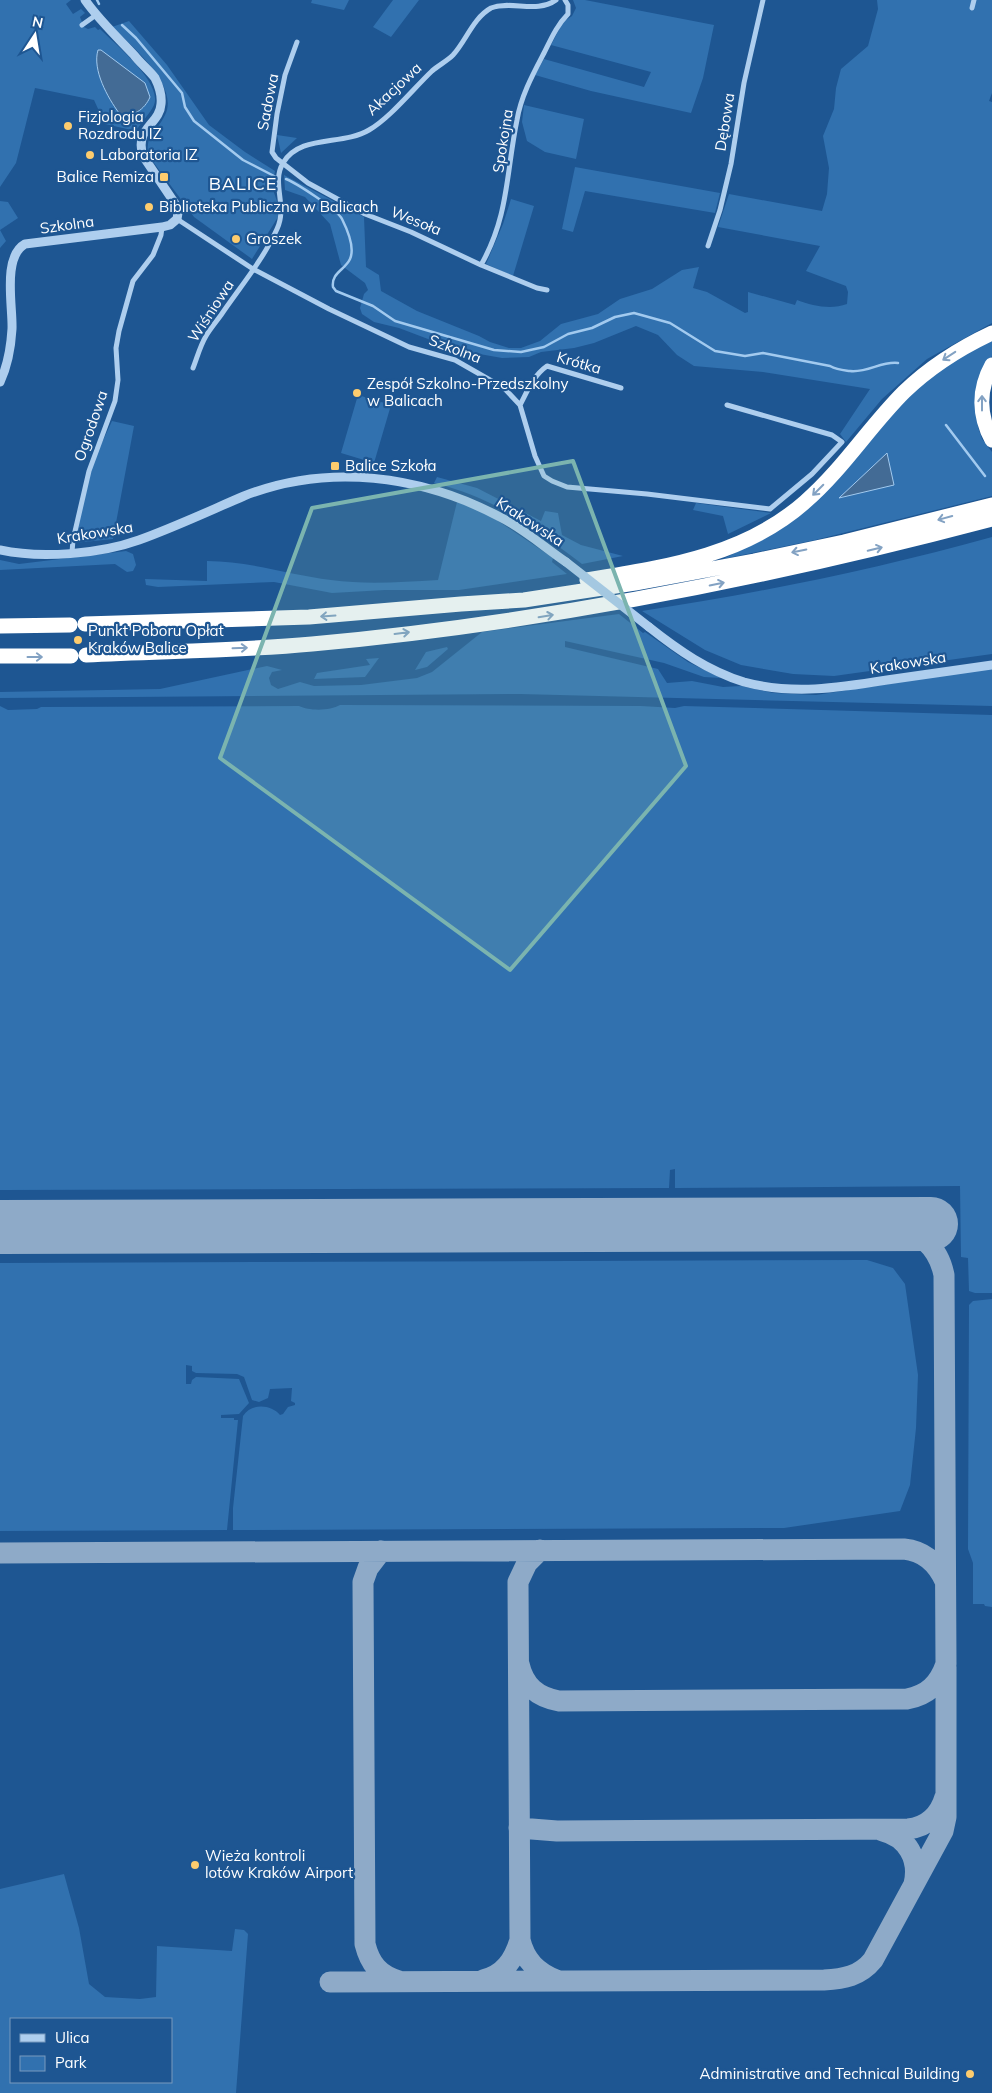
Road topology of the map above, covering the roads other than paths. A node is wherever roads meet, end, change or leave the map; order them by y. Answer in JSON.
{"nodes":[{"id":1,"x":85,"y":0,"type":"edge"},
{"id":2,"x":556,"y":0,"type":"edge"},
{"id":3,"x":565,"y":0,"type":"edge"},
{"id":4,"x":763,"y":0,"type":"edge"},
{"id":5,"x":974,"y":0,"type":"edge"},
{"id":6,"x":972,"y":8,"type":"dead end"},
{"id":7,"x":96,"y":15,"type":"junction"},
{"id":8,"x":82,"y":25,"type":"dead end"},
{"id":9,"x":297,"y":42,"type":"dead end"},
{"id":10,"x":283,"y":163,"type":"junction"},
{"id":11,"x":177,"y":220,"type":"junction"},
{"id":12,"x":162,"y":227,"type":"junction"},
{"id":13,"x":708,"y":246,"type":"dead end"},
{"id":14,"x":481,"y":265,"type":"junction"},
{"id":15,"x":254,"y":269,"type":"junction"},
{"id":16,"x":546,"y":290,"type":"dead end"},
{"id":17,"x":992,"y":333,"type":"edge"},
{"id":18,"x":992,"y":365,"type":"edge"},
{"id":19,"x":193,"y":368,"type":"dead end"},
{"id":20,"x":0,"y":382,"type":"edge"},
{"id":21,"x":621,"y":388,"type":"dead end"},
{"id":22,"x":520,"y":405,"type":"junction"},
{"id":23,"x":727,"y":405,"type":"dead end"},
{"id":24,"x":992,"y":440,"type":"edge"},
{"id":25,"x":992,"y":505,"type":"edge"},
{"id":26,"x":992,"y":519,"type":"edge"},
{"id":27,"x":0,"y":550,"type":"edge"},
{"id":28,"x":72,"y":552,"type":"junction"},
{"id":29,"x":461,"y":604,"type":"junction"},
{"id":30,"x":86,"y":624,"type":"dead end"},
{"id":31,"x":70,"y":625,"type":"dead end"},
{"id":32,"x":0,"y":626,"type":"edge"},
{"id":33,"x":86,"y":655,"type":"dead end"},
{"id":34,"x":0,"y":656,"type":"edge"},
{"id":35,"x":70,"y":656,"type":"dead end"},
{"id":36,"x":992,"y":665,"type":"edge"}],
"edges":[{"from":1,"to":7,"type":"street"},
{"from":2,"to":10,"type":"street","name":"Akacjowa"},
{"from":3,"to":14,"type":"street","name":"Spokojna"},
{"from":4,"to":13,"type":"street","name":"Dębowa"},
{"from":5,"to":6,"type":"street"},
{"from":7,"to":8,"type":"street"},
{"from":7,"to":11,"type":"street"},
{"from":9,"to":10,"type":"street","name":"Sadowa"},
{"from":10,"to":14,"type":"street","name":"Wesoła"},
{"from":10,"to":15,"type":"street"},
{"from":11,"to":12,"type":"street","name":"Szkolna"},
{"from":11,"to":15,"type":"street","name":"Szkolna"},
{"from":12,"to":20,"type":"street","name":"Szkolna"},
{"from":12,"to":28,"type":"street","name":"Ogrodowa"},
{"from":14,"to":16,"type":"street","name":"Wesoła"},
{"from":15,"to":19,"type":"street","name":"Wiśniowa"},
{"from":15,"to":22,"type":"street","name":"Szkolna"},
{"from":17,"to":29,"type":"highway","one_way":true},
{"from":24,"to":18,"type":"highway","one_way":true},
{"from":21,"to":22,"type":"street","name":"Krótka"},
{"from":22,"to":23,"type":"street","name":"Szkolna"},
{"from":25,"to":29,"type":"highway","one_way":true},
{"from":33,"to":26,"type":"highway","one_way":true},
{"from":27,"to":28,"type":"street","name":"Krakowska"},
{"from":28,"to":36,"type":"street","name":"Krakowska","bridge":true},
{"from":29,"to":30,"type":"highway","one_way":true},
{"from":31,"to":32,"type":"highway"},
{"from":34,"to":35,"type":"highway","one_way":true}]}
